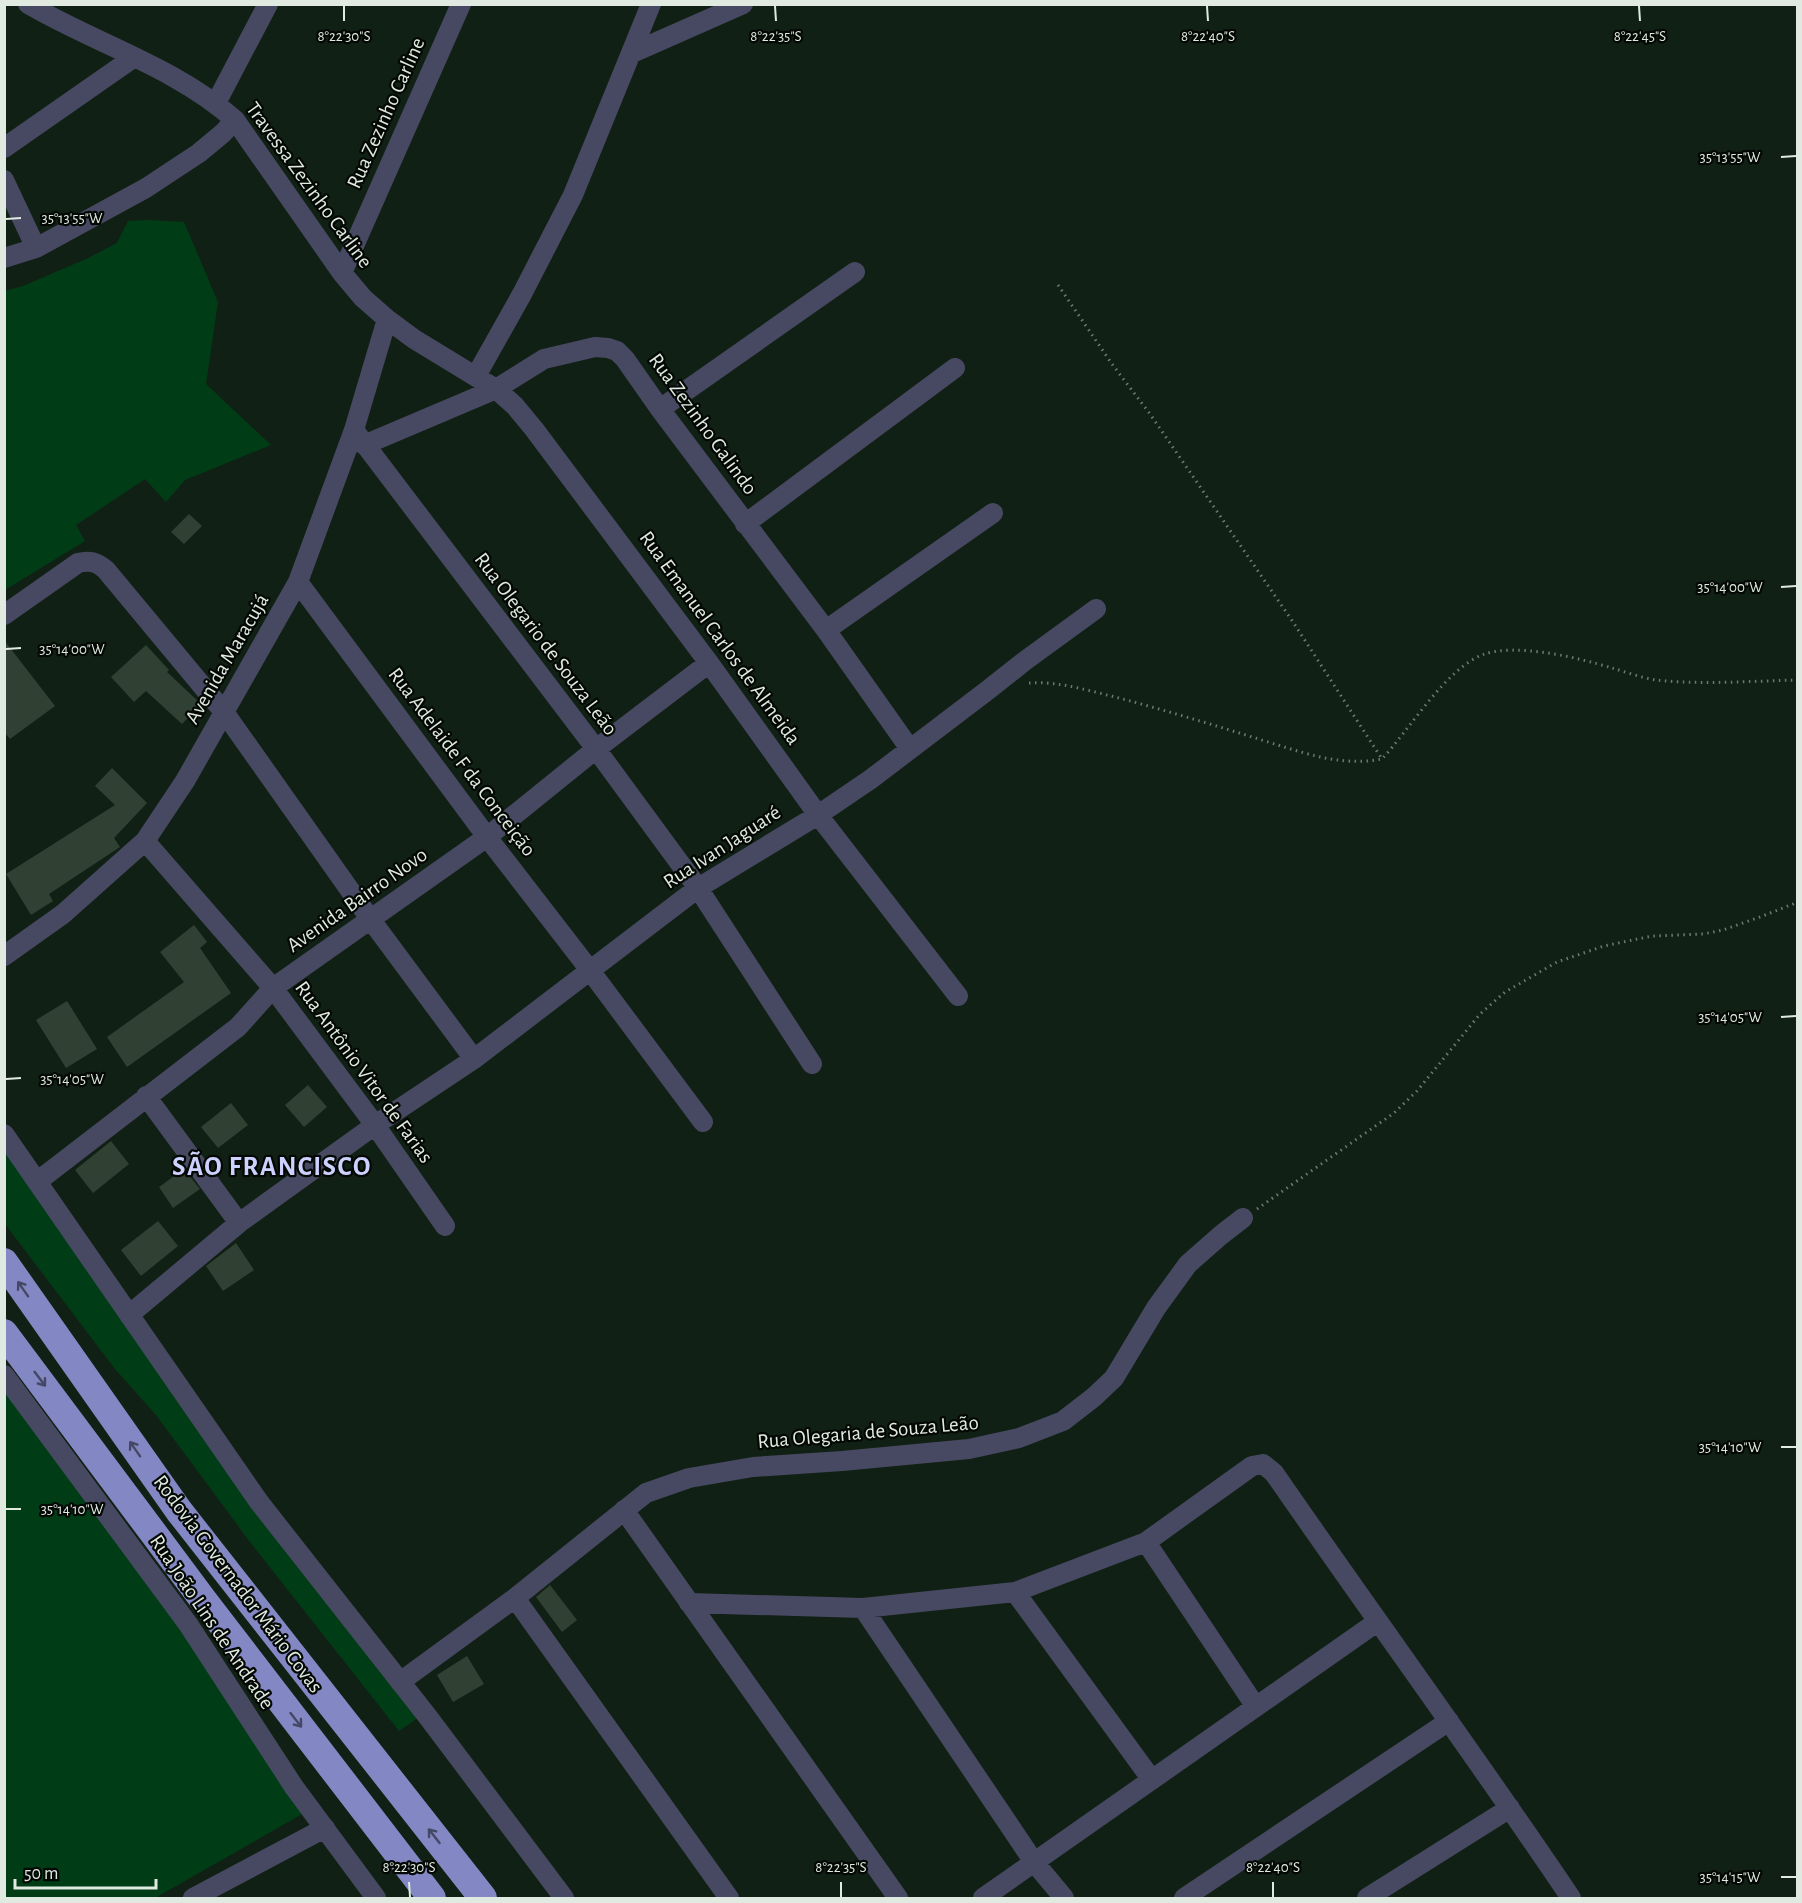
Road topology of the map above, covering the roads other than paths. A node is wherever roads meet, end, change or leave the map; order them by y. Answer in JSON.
{"nodes":[{"id":1,"x":28,"y":4,"type":"edge"},
{"id":2,"x":268,"y":4,"type":"edge"},
{"id":3,"x":461,"y":4,"type":"edge"},
{"id":4,"x":651,"y":4,"type":"edge"},
{"id":5,"x":743,"y":4,"type":"edge"},
{"id":6,"x":632,"y":53,"type":"junction"},
{"id":7,"x":133,"y":58,"type":"junction"},
{"id":8,"x":216,"y":103,"type":"junction"},
{"id":9,"x":235,"y":120,"type":"junction"},
{"id":10,"x":4,"y":148,"type":"edge"},
{"id":11,"x":4,"y":180,"type":"edge"},
{"id":12,"x":36,"y":248,"type":"junction"},
{"id":13,"x":4,"y":258,"type":"edge"},
{"id":14,"x":855,"y":272,"type":"dead end"},
{"id":15,"x":342,"y":273,"type":"junction"},
{"id":16,"x":387,"y":319,"type":"junction"},
{"id":17,"x":414,"y":339,"type":"joint"},
{"id":18,"x":954,"y":368,"type":"dead end"},
{"id":19,"x":476,"y":376,"type":"junction"},
{"id":20,"x":496,"y":389,"type":"junction"},
{"id":21,"x":660,"y":409,"type":"junction"},
{"id":22,"x":359,"y":437,"type":"junction"},
{"id":23,"x":993,"y":513,"type":"dead end"},
{"id":24,"x":745,"y":524,"type":"junction"},
{"id":25,"x":298,"y":582,"type":"junction"},
{"id":26,"x":1096,"y":609,"type":"dead end"},
{"id":27,"x":4,"y":615,"type":"edge"},
{"id":28,"x":826,"y":630,"type":"junction"},
{"id":29,"x":709,"y":663,"type":"junction"},
{"id":30,"x":224,"y":712,"type":"junction"},
{"id":31,"x":596,"y":749,"type":"junction"},
{"id":32,"x":910,"y":749,"type":"junction"},
{"id":33,"x":818,"y":815,"type":"junction"},
{"id":34,"x":487,"y":837,"type":"junction"},
{"id":35,"x":145,"y":841,"type":"junction"},
{"id":36,"x":698,"y":888,"type":"junction"},
{"id":37,"x":371,"y":920,"type":"junction"},
{"id":38,"x":4,"y":956,"type":"edge"},
{"id":39,"x":589,"y":969,"type":"junction"},
{"id":40,"x":273,"y":988,"type":"junction"},
{"id":41,"x":958,"y":996,"type":"dead end"},
{"id":42,"x":474,"y":1059,"type":"junction"},
{"id":43,"x":812,"y":1064,"type":"dead end"},
{"id":44,"x":146,"y":1096,"type":"junction"},
{"id":45,"x":702,"y":1122,"type":"dead end"},
{"id":46,"x":375,"y":1125,"type":"junction"},
{"id":47,"x":4,"y":1134,"type":"edge"},
{"id":48,"x":38,"y":1181,"type":"junction"},
{"id":49,"x":1243,"y":1218,"type":"road end"},
{"id":50,"x":239,"y":1223,"type":"junction"},
{"id":51,"x":445,"y":1227,"type":"dead end"},
{"id":52,"x":4,"y":1262,"type":"edge"},
{"id":53,"x":129,"y":1315,"type":"junction"},
{"id":54,"x":4,"y":1333,"type":"edge"},
{"id":55,"x":4,"y":1375,"type":"edge"},
{"id":56,"x":624,"y":1510,"type":"junction"},
{"id":57,"x":1146,"y":1542,"type":"junction"},
{"id":58,"x":1015,"y":1592,"type":"junction"},
{"id":59,"x":515,"y":1598,"type":"junction"},
{"id":60,"x":689,"y":1603,"type":"junction"},
{"id":61,"x":863,"y":1608,"type":"junction"},
{"id":62,"x":1377,"y":1622,"type":"junction"},
{"id":63,"x":400,"y":1682,"type":"junction"},
{"id":64,"x":1256,"y":1707,"type":"junction"},
{"id":65,"x":1449,"y":1721,"type":"junction"},
{"id":66,"x":1152,"y":1780,"type":"junction"},
{"id":67,"x":1510,"y":1808,"type":"junction"},
{"id":68,"x":325,"y":1828,"type":"junction"},
{"id":69,"x":1034,"y":1862,"type":"junction"},
{"id":70,"x":193,"y":1899,"type":"edge"},
{"id":71,"x":376,"y":1899,"type":"edge"},
{"id":72,"x":432,"y":1899,"type":"edge"},
{"id":73,"x":483,"y":1899,"type":"edge"},
{"id":74,"x":564,"y":1899,"type":"edge"},
{"id":75,"x":729,"y":1899,"type":"edge"},
{"id":76,"x":898,"y":1899,"type":"edge"},
{"id":77,"x":983,"y":1899,"type":"edge"},
{"id":78,"x":1064,"y":1899,"type":"edge"},
{"id":79,"x":1184,"y":1899,"type":"edge"},
{"id":80,"x":1367,"y":1899,"type":"edge"},
{"id":81,"x":1571,"y":1899,"type":"edge"}],
"edges":[{"from":1,"to":7,"type":"street","name":"Travessa Zezinho Carline"},
{"from":2,"to":8,"type":"street"},
{"from":3,"to":15,"type":"street","name":"Rua Zezinho Carline"},
{"from":4,"to":6,"type":"street"},
{"from":5,"to":6,"type":"street"},
{"from":6,"to":19,"type":"street"},
{"from":7,"to":8,"type":"street","name":"Travessa Zezinho Carline"},
{"from":7,"to":10,"type":"street"},
{"from":8,"to":9,"type":"street","name":"Travessa Zezinho Carline"},
{"from":9,"to":12,"type":"street"},
{"from":9,"to":15,"type":"street","name":"Travessa Zezinho Carline"},
{"from":11,"to":12,"type":"street"},
{"from":12,"to":13,"type":"street"},
{"from":14,"to":21,"type":"street"},
{"from":15,"to":16,"type":"street","name":"Travessa Zezinho Carline"},
{"from":16,"to":17,"type":"street","name":"Travessa Zezinho Carline"},
{"from":16,"to":22,"type":"street","name":"Avenida Maracujá"},
{"from":17,"to":19,"type":"street","name":"Rua Emanuel Carlos de Almeida"},
{"from":18,"to":24,"type":"street"},
{"from":19,"to":20,"type":"street","name":"Rua Emanuel Carlos de Almeida"},
{"from":20,"to":21,"type":"street","name":"Rua Zezinho Galindo"},
{"from":20,"to":22,"type":"street","name":"Rua Zezinho Galindo"},
{"from":20,"to":29,"type":"street","name":"Rua Emanuel Carlos de Almeida"},
{"from":21,"to":24,"type":"street","name":"Rua Zezinho Galindo"},
{"from":22,"to":25,"type":"street","name":"Avenida Maracujá"},
{"from":22,"to":31,"type":"street","name":"Rua Olegario de Souza Leão"},
{"from":23,"to":28,"type":"street"},
{"from":24,"to":28,"type":"street","name":"Rua Zezinho Galindo"},
{"from":25,"to":30,"type":"street","name":"Avenida Maracujá"},
{"from":25,"to":34,"type":"street","name":"Rua Adelaide F da Conceição"},
{"from":26,"to":32,"type":"street","name":"Rua Ivan Jaguaré"},
{"from":27,"to":30,"type":"street"},
{"from":28,"to":32,"type":"street","name":"Rua Zezinho Galindo"},
{"from":29,"to":31,"type":"street","name":"Avenida Bairro Novo"},
{"from":29,"to":33,"type":"street","name":"Rua Emanuel Carlos de Almeida"},
{"from":30,"to":35,"type":"street","name":"Avenida Maracujá"},
{"from":30,"to":37,"type":"street"},
{"from":31,"to":34,"type":"street","name":"Avenida Bairro Novo"},
{"from":31,"to":36,"type":"street","name":"Rua Olegario de Souza Leão"},
{"from":32,"to":33,"type":"street","name":"Rua Ivan Jaguaré"},
{"from":33,"to":36,"type":"street","name":"Rua Ivan Jaguaré"},
{"from":33,"to":41,"type":"street","name":"Rua Emanuel Carlos de Almeida"},
{"from":34,"to":37,"type":"street","name":"Avenida Bairro Novo"},
{"from":34,"to":39,"type":"street","name":"Rua Adelaide F da Conceição"},
{"from":35,"to":38,"type":"street","name":"Avenida Maracujá"},
{"from":35,"to":40,"type":"street","name":"Rua Antônio Vitor de Farias"},
{"from":36,"to":39,"type":"street","name":"Rua Ivan Jaguaré"},
{"from":36,"to":43,"type":"street","name":"Rua Olegario de Souza Leão"},
{"from":37,"to":40,"type":"street","name":"Avenida Bairro Novo"},
{"from":37,"to":42,"type":"street"},
{"from":39,"to":42,"type":"street","name":"Rua Ivan Jaguaré"},
{"from":39,"to":45,"type":"street","name":"Rua Adelaide F da Conceição"},
{"from":40,"to":44,"type":"street","name":"Avenida Bairro Novo"},
{"from":40,"to":46,"type":"street","name":"Rua Antônio Vitor de Farias"},
{"from":42,"to":46,"type":"street","name":"Rua Ivan Jaguaré"},
{"from":44,"to":48,"type":"street","name":"Avenida Bairro Novo"},
{"from":44,"to":50,"type":"street"},
{"from":46,"to":50,"type":"street","name":"Rua Ivan Jaguaré"},
{"from":46,"to":51,"type":"street","name":"Rua Antônio Vitor de Farias"},
{"from":47,"to":48,"type":"street"},
{"from":48,"to":53,"type":"street"},
{"from":49,"to":56,"type":"street","name":"Rua Olegaria de Souza Leão"},
{"from":50,"to":53,"type":"street","name":"Rua Ivan Jaguaré"},
{"from":73,"to":52,"type":"highway","name":"Rodovia Governador Mário Covas","one_way":true},
{"from":53,"to":63,"type":"street"},
{"from":54,"to":72,"type":"highway","name":"Rodovia Governador Mário Covas","one_way":true},
{"from":55,"to":68,"type":"street","name":"Rua João Lins de Andrade"},
{"from":56,"to":59,"type":"street","name":"Rua Olegaria de Souza Leão"},
{"from":56,"to":60,"type":"street"},
{"from":57,"to":58,"type":"street"},
{"from":57,"to":62,"type":"street"},
{"from":57,"to":64,"type":"street"},
{"from":58,"to":61,"type":"street"},
{"from":58,"to":66,"type":"street"},
{"from":59,"to":63,"type":"street","name":"Rua Olegaria de Souza Leão"},
{"from":59,"to":75,"type":"street"},
{"from":60,"to":61,"type":"street"},
{"from":60,"to":76,"type":"street"},
{"from":61,"to":69,"type":"street"},
{"from":62,"to":64,"type":"street"},
{"from":62,"to":65,"type":"street"},
{"from":63,"to":74,"type":"street"},
{"from":64,"to":66,"type":"street"},
{"from":65,"to":67,"type":"street"},
{"from":65,"to":79,"type":"street"},
{"from":66,"to":69,"type":"street"},
{"from":67,"to":80,"type":"street"},
{"from":67,"to":81,"type":"street"},
{"from":68,"to":70,"type":"street"},
{"from":68,"to":71,"type":"street","name":"Rua João Lins de Andrade"},
{"from":69,"to":77,"type":"street"},
{"from":69,"to":78,"type":"street"}]}
